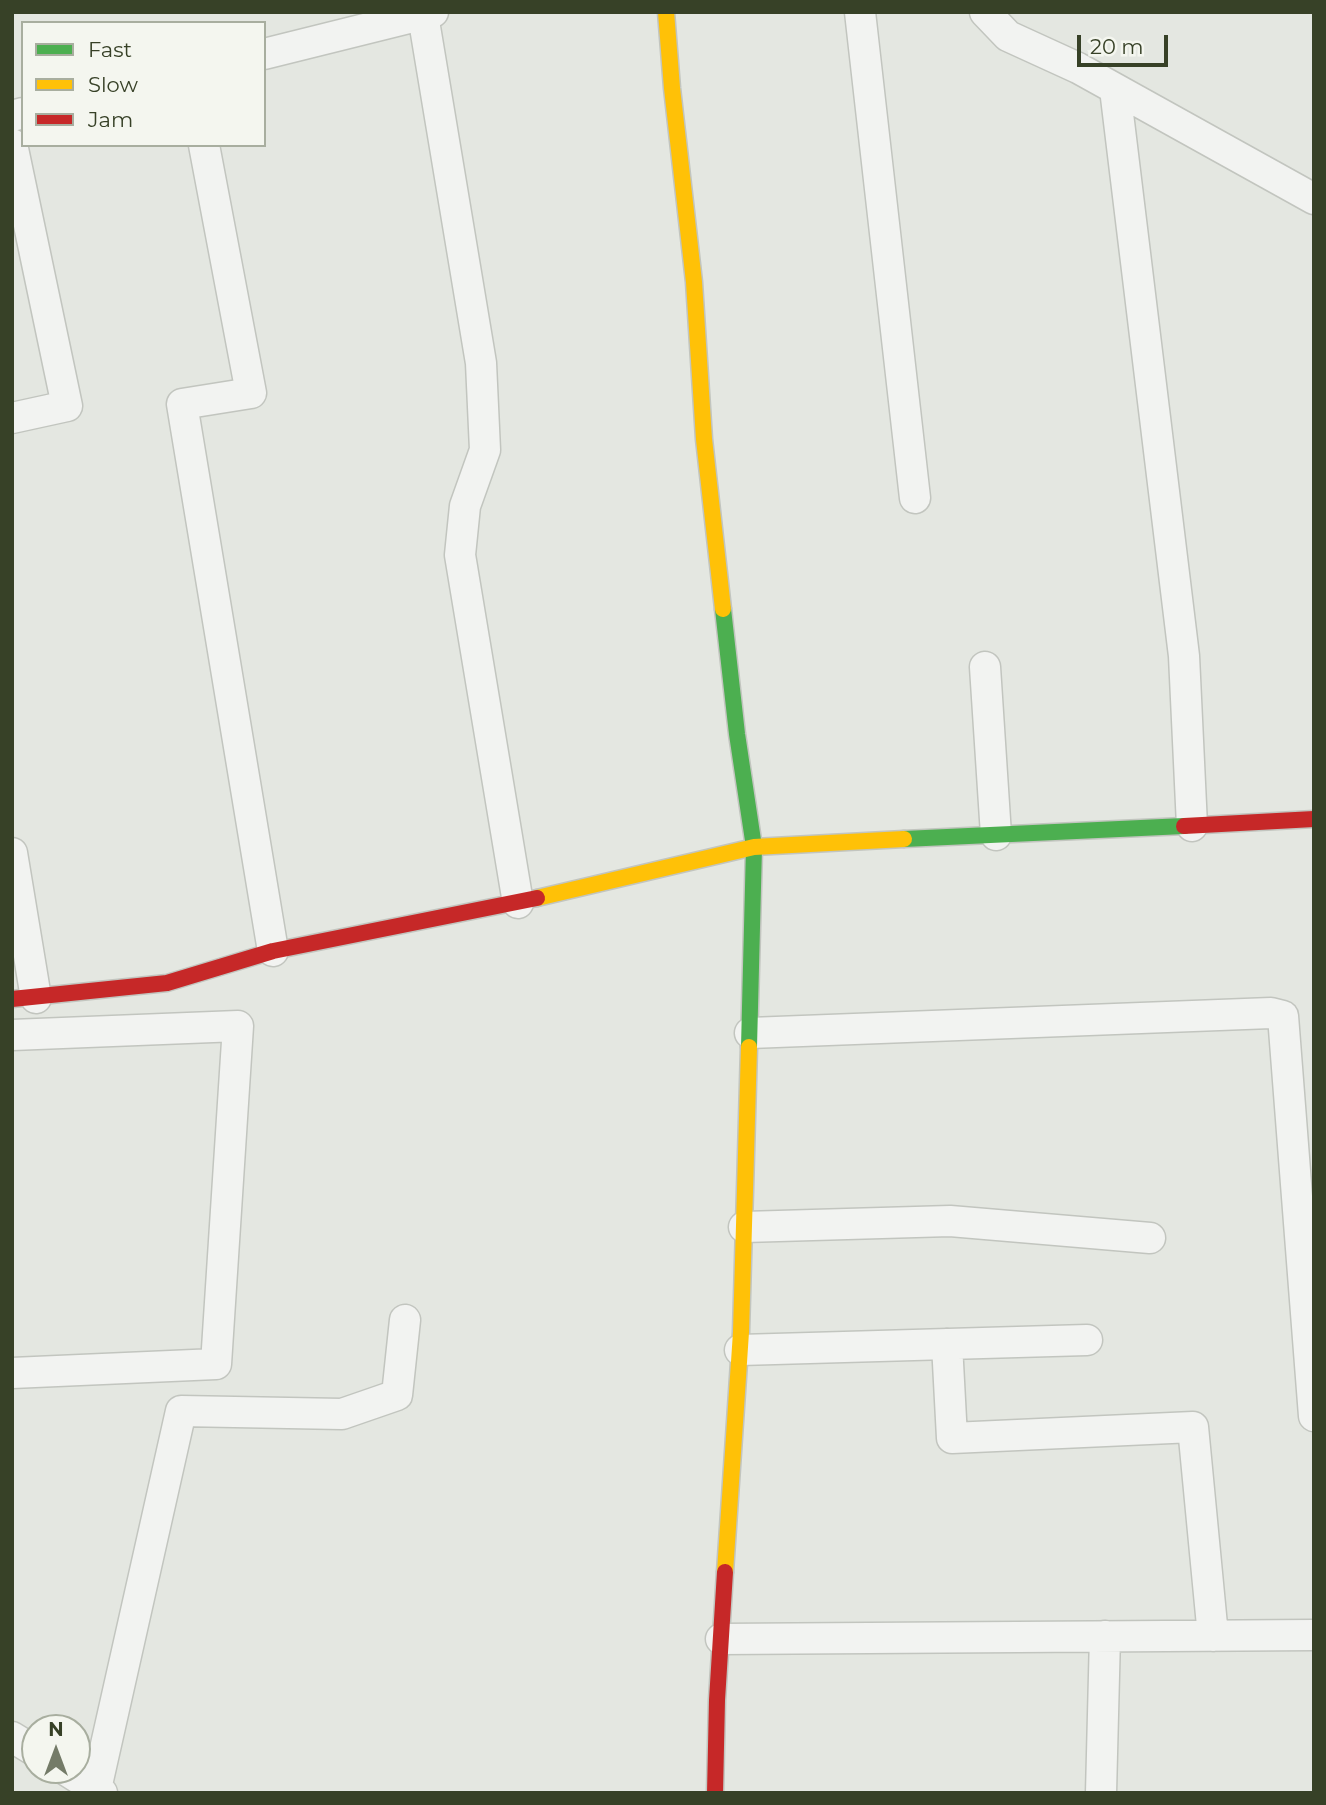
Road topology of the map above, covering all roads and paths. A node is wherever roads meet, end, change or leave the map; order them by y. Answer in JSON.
{"nodes":[{"id":1,"x":666,"y":12,"type":"edge"},
{"id":2,"x":860,"y":12,"type":"edge"},
{"id":3,"x":985,"y":12,"type":"edge"},
{"id":4,"x":428,"y":14,"type":"edge"},
{"id":5,"x":266,"y":54,"type":"edge"},
{"id":6,"x":1115,"y":89,"type":"junction"},
{"id":7,"x":12,"y":144,"type":"edge"},
{"id":8,"x":204,"y":147,"type":"edge"},
{"id":9,"x":1314,"y":199,"type":"edge"},
{"id":10,"x":12,"y":418,"type":"edge"},
{"id":11,"x":915,"y":498,"type":"dead end"},
{"id":12,"x":985,"y":667,"type":"dead end"},
{"id":13,"x":1314,"y":819,"type":"edge"},
{"id":14,"x":1192,"y":826,"type":"junction"},
{"id":15,"x":996,"y":835,"type":"junction"},
{"id":16,"x":754,"y":847,"type":"junction"},
{"id":17,"x":12,"y":853,"type":"edge"},
{"id":18,"x":518,"y":903,"type":"junction"},
{"id":19,"x":273,"y":951,"type":"junction"},
{"id":20,"x":24,"y":998,"type":"edge"},
{"id":21,"x":750,"y":1032,"type":"junction"},
{"id":22,"x":12,"y":1035,"type":"edge"},
{"id":23,"x":744,"y":1227,"type":"junction"},
{"id":24,"x":1150,"y":1238,"type":"dead end"},
{"id":25,"x":405,"y":1320,"type":"dead end"},
{"id":26,"x":1087,"y":1340,"type":"dead end"},
{"id":27,"x":947,"y":1344,"type":"junction"},
{"id":28,"x":740,"y":1350,"type":"junction"},
{"id":29,"x":12,"y":1373,"type":"edge"},
{"id":30,"x":1314,"y":1416,"type":"edge"},
{"id":31,"x":1314,"y":1635,"type":"edge"},
{"id":32,"x":1105,"y":1636,"type":"junction"},
{"id":33,"x":1213,"y":1636,"type":"junction"},
{"id":34,"x":721,"y":1639,"type":"junction"},
{"id":35,"x":99,"y":1791,"type":"edge"},
{"id":36,"x":715,"y":1793,"type":"edge"},
{"id":37,"x":1101,"y":1793,"type":"edge"}],
"edges":[{"from":1,"to":16,"type":"street"},
{"from":2,"to":11,"type":"street"},
{"from":3,"to":6,"type":"street"},
{"from":4,"to":5,"type":"street"},
{"from":4,"to":18,"type":"street"},
{"from":6,"to":9,"type":"street"},
{"from":6,"to":14,"type":"street"},
{"from":7,"to":10,"type":"street"},
{"from":8,"to":19,"type":"street"},
{"from":12,"to":15,"type":"street"},
{"from":13,"to":14,"type":"street"},
{"from":14,"to":15,"type":"street"},
{"from":15,"to":16,"type":"street"},
{"from":16,"to":18,"type":"street"},
{"from":16,"to":21,"type":"street"},
{"from":17,"to":20,"type":"street"},
{"from":18,"to":19,"type":"street"},
{"from":19,"to":20,"type":"street"},
{"from":21,"to":23,"type":"street"},
{"from":21,"to":30,"type":"street"},
{"from":22,"to":29,"type":"street"},
{"from":23,"to":24,"type":"street"},
{"from":23,"to":28,"type":"street"},
{"from":25,"to":35,"type":"street"},
{"from":26,"to":27,"type":"street"},
{"from":27,"to":28,"type":"street"},
{"from":27,"to":33,"type":"street"},
{"from":28,"to":34,"type":"street"},
{"from":31,"to":33,"type":"street"},
{"from":32,"to":33,"type":"street"},
{"from":32,"to":34,"type":"street"},
{"from":32,"to":37,"type":"street"},
{"from":34,"to":36,"type":"street"}]}
